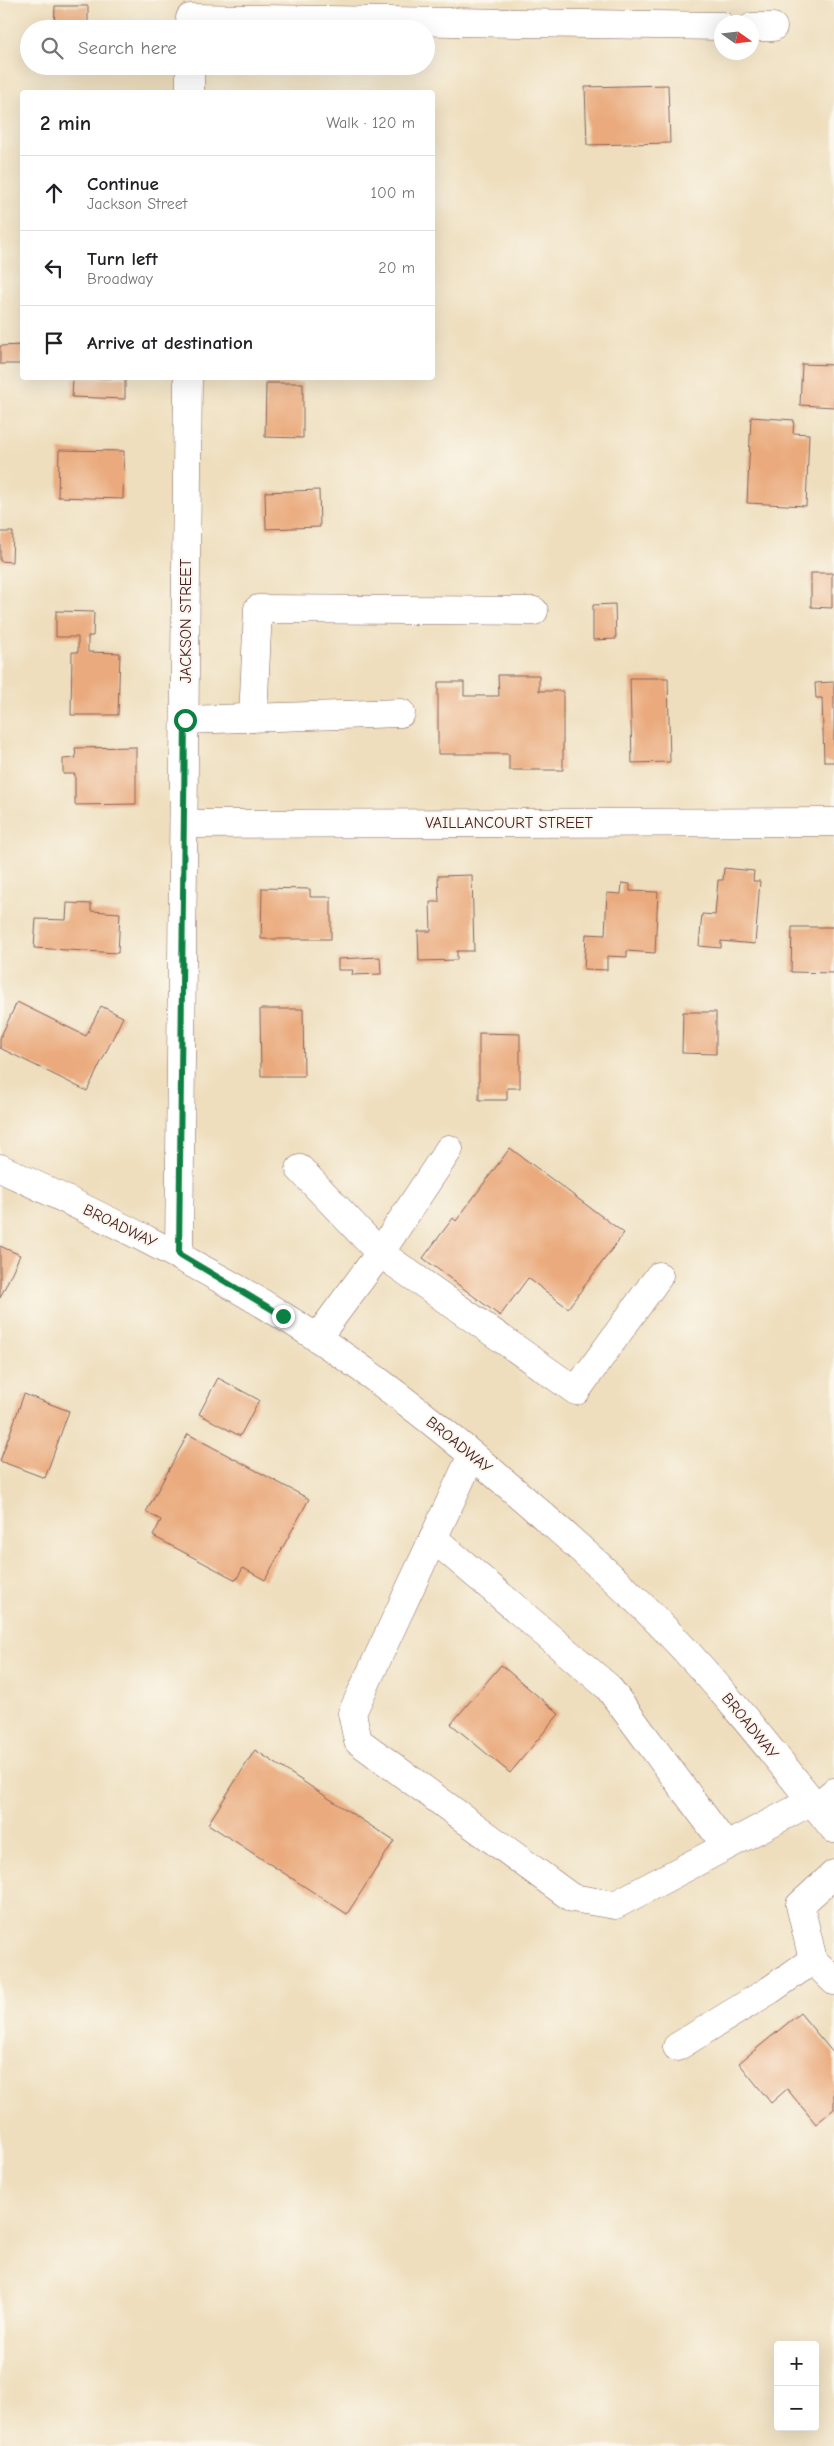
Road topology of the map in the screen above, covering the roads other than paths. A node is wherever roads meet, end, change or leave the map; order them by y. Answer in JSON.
{"nodes":[{"id":1,"x":190,"y":16,"type":"edge"},
{"id":2,"x":403,"y":20,"type":"edge"},
{"id":3,"x":435,"y":21,"type":"edge"},
{"id":4,"x":714,"y":26,"type":"edge"},
{"id":5,"x":190,"y":75,"type":"edge"},
{"id":6,"x":190,"y":90,"type":"edge"},
{"id":7,"x":188,"y":380,"type":"edge"},
{"id":8,"x":534,"y":611,"type":"dead end"},
{"id":9,"x":401,"y":714,"type":"dead end"},
{"id":10,"x":253,"y":718,"type":"junction"},
{"id":11,"x":185,"y":720,"type":"junction"},
{"id":12,"x":834,"y":822,"type":"edge"},
{"id":13,"x":185,"y":824,"type":"junction"},
{"id":14,"x":449,"y":1149,"type":"dead end"},
{"id":15,"x":0,"y":1168,"type":"edge"},
{"id":16,"x":300,"y":1169,"type":"dead end"},
{"id":17,"x":380,"y":1253,"type":"junction"},
{"id":18,"x":179,"y":1254,"type":"junction"},
{"id":19,"x":658,"y":1276,"type":"dead end"},
{"id":20,"x":317,"y":1338,"type":"junction"},
{"id":21,"x":472,"y":1455,"type":"junction"},
{"id":22,"x":433,"y":1538,"type":"junction"},
{"id":23,"x":821,"y":1800,"type":"edge"},
{"id":24,"x":834,"y":1829,"type":"edge"},
{"id":25,"x":726,"y":1846,"type":"junction"},
{"id":26,"x":834,"y":1874,"type":"edge"},
{"id":27,"x":813,"y":1960,"type":"junction"},
{"id":28,"x":834,"y":1981,"type":"edge"},
{"id":29,"x":678,"y":2047,"type":"dead end"}],
"edges":[{"from":1,"to":2,"type":"street"},
{"from":3,"to":4,"type":"street"},
{"from":5,"to":6,"type":"street"},
{"from":7,"to":11,"type":"street","name":"JACKSON STREET"},
{"from":8,"to":10,"type":"street"},
{"from":9,"to":10,"type":"street"},
{"from":10,"to":11,"type":"street"},
{"from":11,"to":13,"type":"street","name":"JACKSON STREET"},
{"from":12,"to":13,"type":"street","name":"VAILLANCOURT STREET"},
{"from":13,"to":18,"type":"street","name":"JACKSON STREET"},
{"from":14,"to":17,"type":"street"},
{"from":15,"to":18,"type":"street","name":"BROADWAY"},
{"from":16,"to":17,"type":"street"},
{"from":17,"to":19,"type":"street"},
{"from":17,"to":20,"type":"street"},
{"from":18,"to":20,"type":"street","name":"BROADWAY"},
{"from":20,"to":21,"type":"street","name":"BROADWAY"},
{"from":21,"to":22,"type":"street"},
{"from":21,"to":23,"type":"street","name":"BROADWAY"},
{"from":22,"to":25,"type":"street"},
{"from":22,"to":25,"type":"street"},
{"from":23,"to":24,"type":"street","name":"BROADWAY"},
{"from":23,"to":25,"type":"street"},
{"from":26,"to":27,"type":"street"},
{"from":27,"to":28,"type":"street"},
{"from":27,"to":29,"type":"street"}]}
